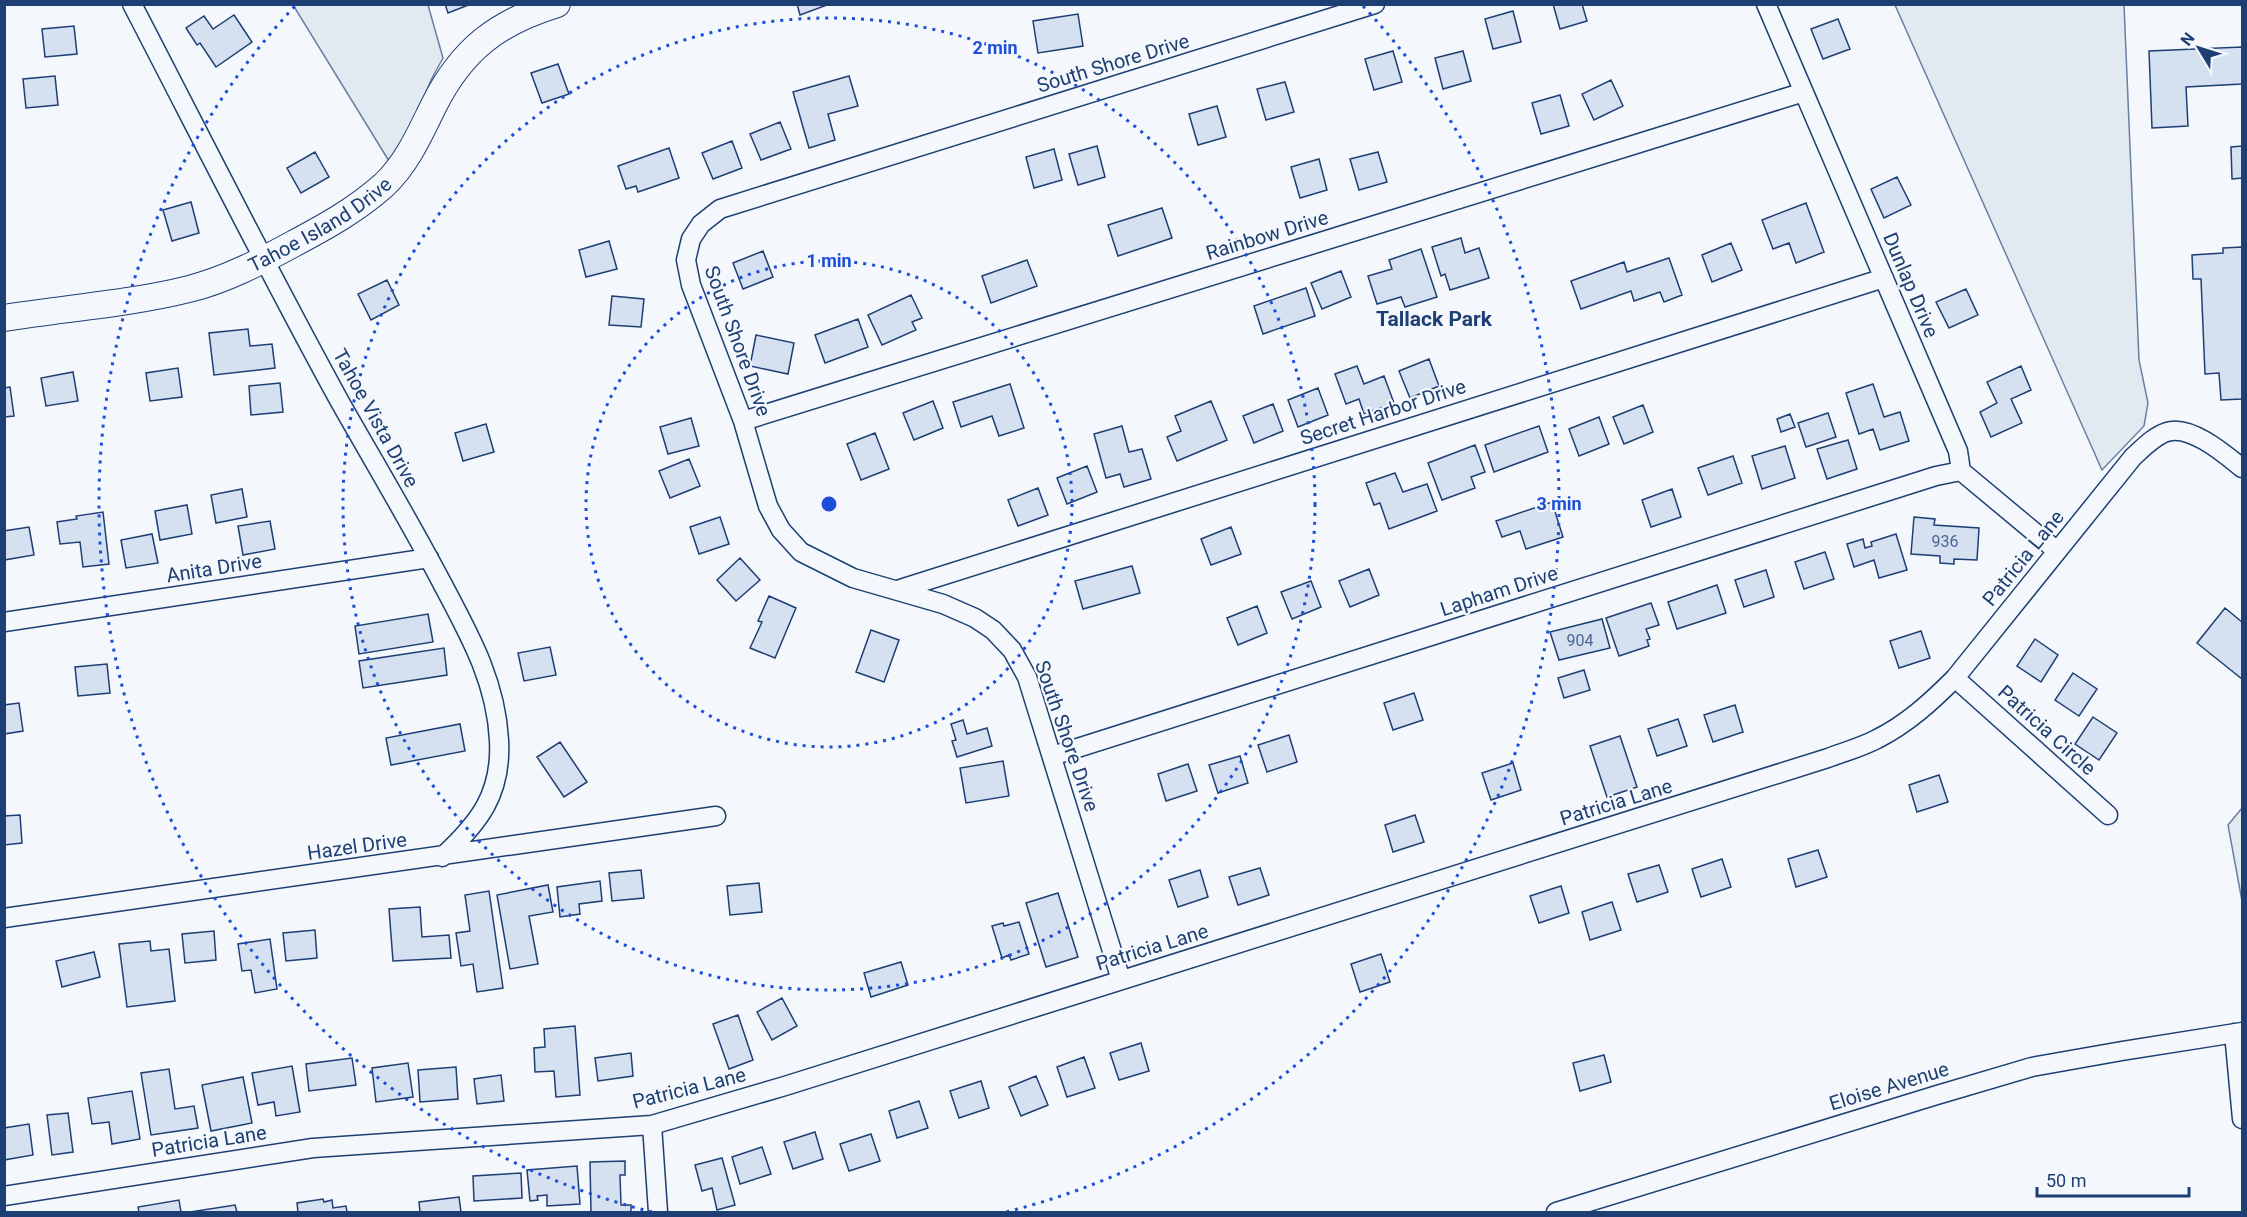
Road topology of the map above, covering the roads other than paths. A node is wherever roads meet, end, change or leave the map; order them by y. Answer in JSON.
{"nodes":[{"id":1,"x":132,"y":4,"type":"edge"},
{"id":2,"x":556,"y":4,"type":"edge"},
{"id":3,"x":1375,"y":4,"type":"edge"},
{"id":4,"x":1766,"y":4,"type":"edge"},
{"id":5,"x":1804,"y":92,"type":"junction"},
{"id":6,"x":264,"y":260,"type":"junction"},
{"id":7,"x":1884,"y":278,"type":"junction"},
{"id":8,"x":4,"y":318,"type":"edge"},
{"id":9,"x":743,"y":421,"type":"junction"},
{"id":10,"x":2242,"y":468,"type":"edge"},
{"id":11,"x":1961,"y":471,"type":"junction"},
{"id":12,"x":2057,"y":551,"type":"junction"},
{"id":13,"x":429,"y":558,"type":"junction"},
{"id":14,"x":897,"y":590,"type":"junction"},
{"id":15,"x":4,"y":622,"type":"edge"},
{"id":16,"x":1955,"y":678,"type":"junction"},
{"id":17,"x":1052,"y":756,"type":"junction"},
{"id":18,"x":2108,"y":815,"type":"dead end"},
{"id":19,"x":716,"y":816,"type":"dead end"},
{"id":20,"x":442,"y":857,"type":"junction"},
{"id":21,"x":4,"y":918,"type":"edge"},
{"id":22,"x":1121,"y":980,"type":"junction"},
{"id":23,"x":2238,"y":1033,"type":"edge"},
{"id":24,"x":2242,"y":1119,"type":"edge"},
{"id":25,"x":652,"y":1125,"type":"junction"},
{"id":26,"x":4,"y":1196,"type":"edge"},
{"id":27,"x":658,"y":1212,"type":"edge"},
{"id":28,"x":1556,"y":1212,"type":"edge"}],
"edges":[{"from":1,"to":6,"type":"street","name":"Tahoe Vista Drive"},
{"from":2,"to":6,"type":"street","name":"Tahoe Island Drive"},
{"from":3,"to":9,"type":"street","name":"South Shore Drive"},
{"from":4,"to":5,"type":"street","name":"Dunlap Drive"},
{"from":5,"to":7,"type":"street","name":"Dunlap Drive"},
{"from":5,"to":9,"type":"street","name":"Rainbow Drive"},
{"from":6,"to":8,"type":"street","name":"Tahoe Island Drive"},
{"from":6,"to":13,"type":"street","name":"Tahoe Vista Drive"},
{"from":7,"to":11,"type":"street","name":"Dunlap Drive"},
{"from":7,"to":14,"type":"street","name":"Secret Harbor Drive"},
{"from":9,"to":14,"type":"street","name":"South Shore Drive"},
{"from":10,"to":12,"type":"street","name":"Patricia Lane"},
{"from":11,"to":12,"type":"street"},
{"from":11,"to":17,"type":"street","name":"Lapham Drive"},
{"from":12,"to":16,"type":"street","name":"Patricia Lane"},
{"from":13,"to":15,"type":"street","name":"Anita Drive"},
{"from":13,"to":20,"type":"street","name":"Tahoe Vista Drive"},
{"from":14,"to":17,"type":"street","name":"South Shore Drive"},
{"from":16,"to":18,"type":"street","name":"Patricia Circle"},
{"from":16,"to":22,"type":"street","name":"Patricia Lane"},
{"from":17,"to":22,"type":"street","name":"South Shore Drive"},
{"from":19,"to":20,"type":"street","name":"Hazel Drive"},
{"from":20,"to":21,"type":"street","name":"Hazel Drive"},
{"from":22,"to":25,"type":"street","name":"Patricia Lane"},
{"from":23,"to":24,"type":"street"},
{"from":23,"to":28,"type":"street","name":"Eloise Avenue"},
{"from":25,"to":26,"type":"street","name":"Patricia Lane"},
{"from":25,"to":27,"type":"street"}]}
